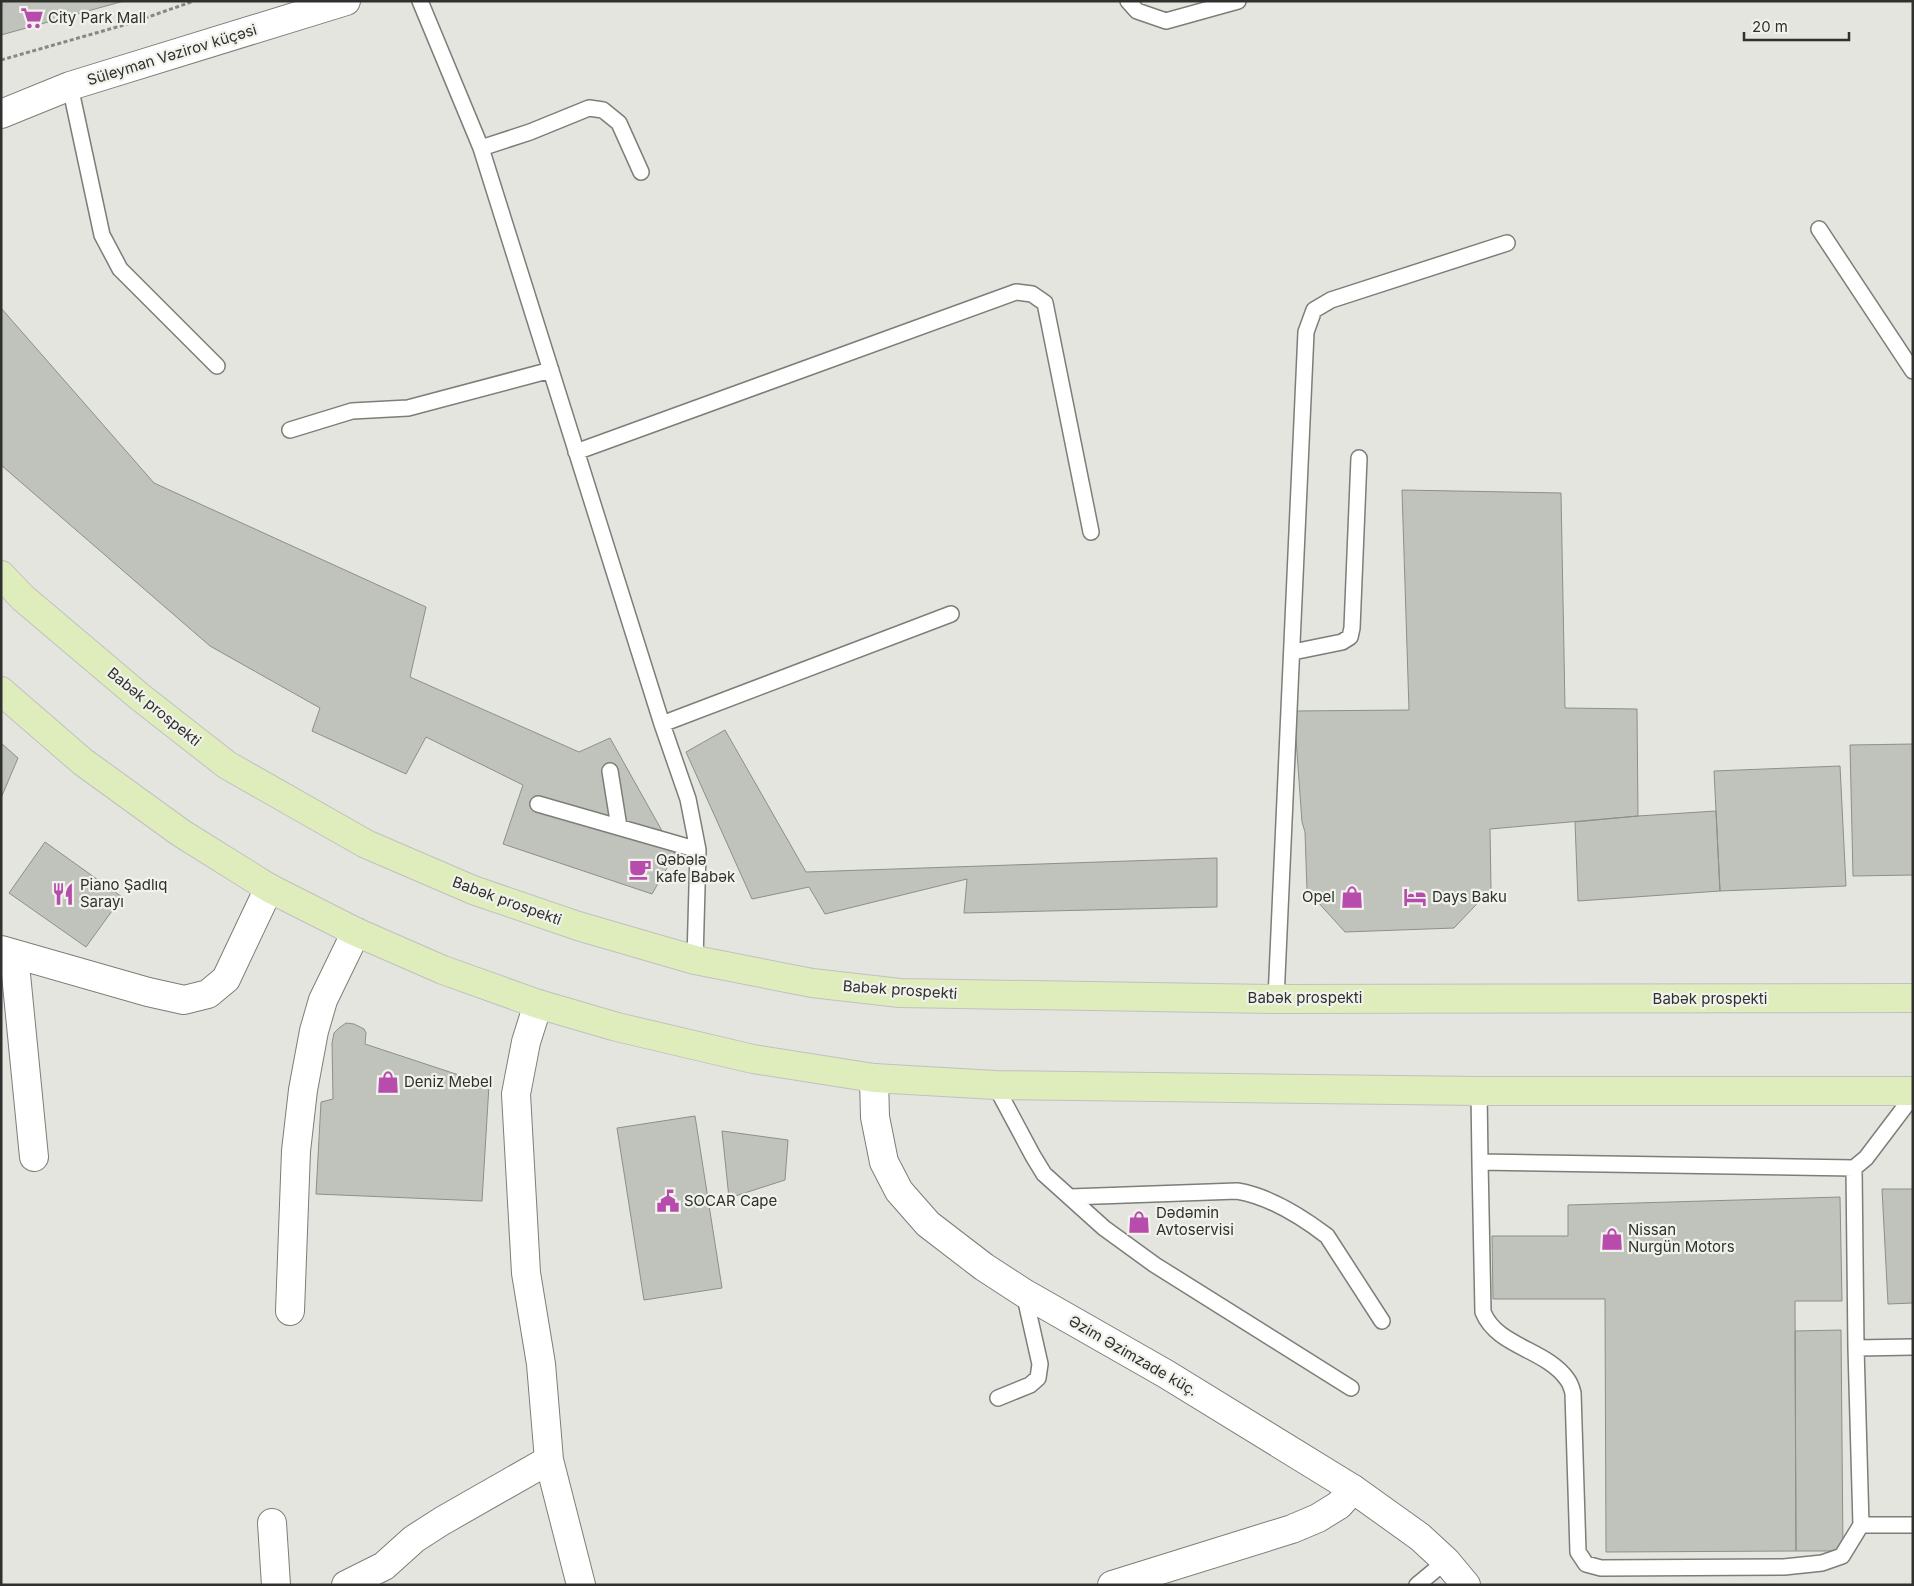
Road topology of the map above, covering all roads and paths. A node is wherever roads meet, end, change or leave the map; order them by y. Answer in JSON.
{"nodes":[{"id":1,"x":194,"y":1,"type":"edge"},
{"id":2,"x":346,"y":1,"type":"edge"},
{"id":3,"x":420,"y":1,"type":"edge"},
{"id":4,"x":1128,"y":1,"type":"edge"},
{"id":5,"x":1238,"y":1,"type":"edge"},
{"id":6,"x":1,"y":60,"type":"edge"},
{"id":7,"x":70,"y":86,"type":"junction"},
{"id":8,"x":1,"y":114,"type":"edge"},
{"id":9,"x":481,"y":148,"type":"junction"},
{"id":10,"x":641,"y":172,"type":"dead end"},
{"id":11,"x":1820,"y":229,"type":"dead end"},
{"id":12,"x":1507,"y":243,"type":"dead end"},
{"id":13,"x":217,"y":366,"type":"dead end"},
{"id":14,"x":551,"y":370,"type":"junction"},
{"id":15,"x":1913,"y":371,"type":"edge"},
{"id":16,"x":290,"y":430,"type":"dead end"},
{"id":17,"x":576,"y":452,"type":"junction"},
{"id":18,"x":1359,"y":458,"type":"dead end"},
{"id":19,"x":1091,"y":532,"type":"dead end"},
{"id":20,"x":1,"y":575,"type":"edge"},
{"id":21,"x":951,"y":614,"type":"dead end"},
{"id":22,"x":1293,"y":652,"type":"junction"},
{"id":23,"x":1,"y":691,"type":"edge"},
{"id":24,"x":662,"y":724,"type":"junction"},
{"id":25,"x":610,"y":771,"type":"dead end"},
{"id":26,"x":538,"y":804,"type":"dead end"},
{"id":27,"x":619,"y":827,"type":"junction"},
{"id":28,"x":698,"y":850,"type":"junction"},
{"id":29,"x":269,"y":888,"type":"junction"},
{"id":30,"x":356,"y":932,"type":"junction"},
{"id":31,"x":8,"y":952,"type":"edge"},
{"id":32,"x":695,"y":960,"type":"junction"},
{"id":33,"x":1913,"y":998,"type":"edge"},
{"id":34,"x":1276,"y":999,"type":"junction"},
{"id":35,"x":538,"y":1004,"type":"junction"},
{"id":36,"x":874,"y":1078,"type":"junction"},
{"id":37,"x":995,"y":1085,"type":"junction"},
{"id":38,"x":1479,"y":1091,"type":"junction"},
{"id":39,"x":1913,"y":1091,"type":"edge"},
{"id":40,"x":1913,"y":1096,"type":"edge"},
{"id":41,"x":34,"y":1157,"type":"dead end"},
{"id":42,"x":1480,"y":1162,"type":"junction"},
{"id":43,"x":1854,"y":1168,"type":"junction"},
{"id":44,"x":1070,"y":1197,"type":"junction"},
{"id":45,"x":1024,"y":1293,"type":"junction"},
{"id":46,"x":290,"y":1311,"type":"dead end"},
{"id":47,"x":1382,"y":1321,"type":"dead end"},
{"id":48,"x":1913,"y":1347,"type":"edge"},
{"id":49,"x":1856,"y":1348,"type":"junction"},
{"id":50,"x":1351,"y":1388,"type":"dead end"},
{"id":51,"x":998,"y":1398,"type":"dead end"},
{"id":52,"x":549,"y":1460,"type":"junction"},
{"id":53,"x":1353,"y":1489,"type":"junction"},
{"id":54,"x":272,"y":1523,"type":"dead end"},
{"id":55,"x":1861,"y":1525,"type":"junction"},
{"id":56,"x":1913,"y":1525,"type":"edge"},
{"id":57,"x":1446,"y":1561,"type":"junction"},
{"id":58,"x":276,"y":1585,"type":"edge"},
{"id":59,"x":346,"y":1585,"type":"edge"},
{"id":60,"x":581,"y":1585,"type":"edge"},
{"id":61,"x":1112,"y":1585,"type":"edge"},
{"id":62,"x":1417,"y":1585,"type":"edge"},
{"id":63,"x":1466,"y":1585,"type":"edge"}],
"edges":[{"from":1,"to":6,"type":"path"},
{"from":2,"to":7,"type":"street","name":"Süleyman Vəzirov küçəsi"},
{"from":3,"to":9,"type":"lane"},
{"from":4,"to":5,"type":"lane"},
{"from":7,"to":8,"type":"street","name":"Süleyman Vəzirov küçəsi"},
{"from":7,"to":13,"type":"lane"},
{"from":9,"to":10,"type":"lane"},
{"from":9,"to":14,"type":"lane"},
{"from":11,"to":15,"type":"lane"},
{"from":12,"to":22,"type":"lane"},
{"from":14,"to":16,"type":"lane"},
{"from":14,"to":17,"type":"lane"},
{"from":17,"to":19,"type":"lane"},
{"from":17,"to":24,"type":"lane"},
{"from":18,"to":22,"type":"lane"},
{"from":20,"to":32,"type":"main road","name":"Babək prospekti"},
{"from":21,"to":24,"type":"lane"},
{"from":22,"to":34,"type":"lane"},
{"from":23,"to":29,"type":"main road"},
{"from":24,"to":28,"type":"lane"},
{"from":25,"to":27,"type":"lane"},
{"from":26,"to":27,"type":"lane"},
{"from":27,"to":28,"type":"lane"},
{"from":28,"to":32,"type":"lane"},
{"from":29,"to":30,"type":"main road"},
{"from":29,"to":31,"type":"street"},
{"from":30,"to":35,"type":"main road"},
{"from":30,"to":46,"type":"street"},
{"from":31,"to":41,"type":"street"},
{"from":32,"to":34,"type":"main road","name":"Babək prospekti"},
{"from":33,"to":34,"type":"main road","name":"Babək prospekti"},
{"from":35,"to":36,"type":"main road"},
{"from":35,"to":52,"type":"street"},
{"from":36,"to":37,"type":"main road"},
{"from":36,"to":45,"type":"street","name":"Əzim Əzimzade küç."},
{"from":37,"to":38,"type":"main road"},
{"from":37,"to":44,"type":"lane"},
{"from":38,"to":39,"type":"main road"},
{"from":38,"to":42,"type":"lane"},
{"from":40,"to":43,"type":"lane"},
{"from":42,"to":43,"type":"lane"},
{"from":42,"to":55,"type":"lane"},
{"from":43,"to":49,"type":"lane"},
{"from":44,"to":47,"type":"lane"},
{"from":44,"to":50,"type":"lane"},
{"from":45,"to":51,"type":"lane"},
{"from":45,"to":53,"type":"street","name":"Əzim Əzimzade küç."},
{"from":48,"to":49,"type":"lane"},
{"from":49,"to":55,"type":"lane"},
{"from":52,"to":59,"type":"street"},
{"from":52,"to":60,"type":"street"},
{"from":53,"to":57,"type":"street","name":"Əzim Əzimzade küç."},
{"from":53,"to":61,"type":"street"},
{"from":54,"to":58,"type":"street"},
{"from":55,"to":56,"type":"lane"},
{"from":57,"to":62,"type":"lane"},
{"from":57,"to":63,"type":"street","name":"Əzim Əzimzade küç."}]}
